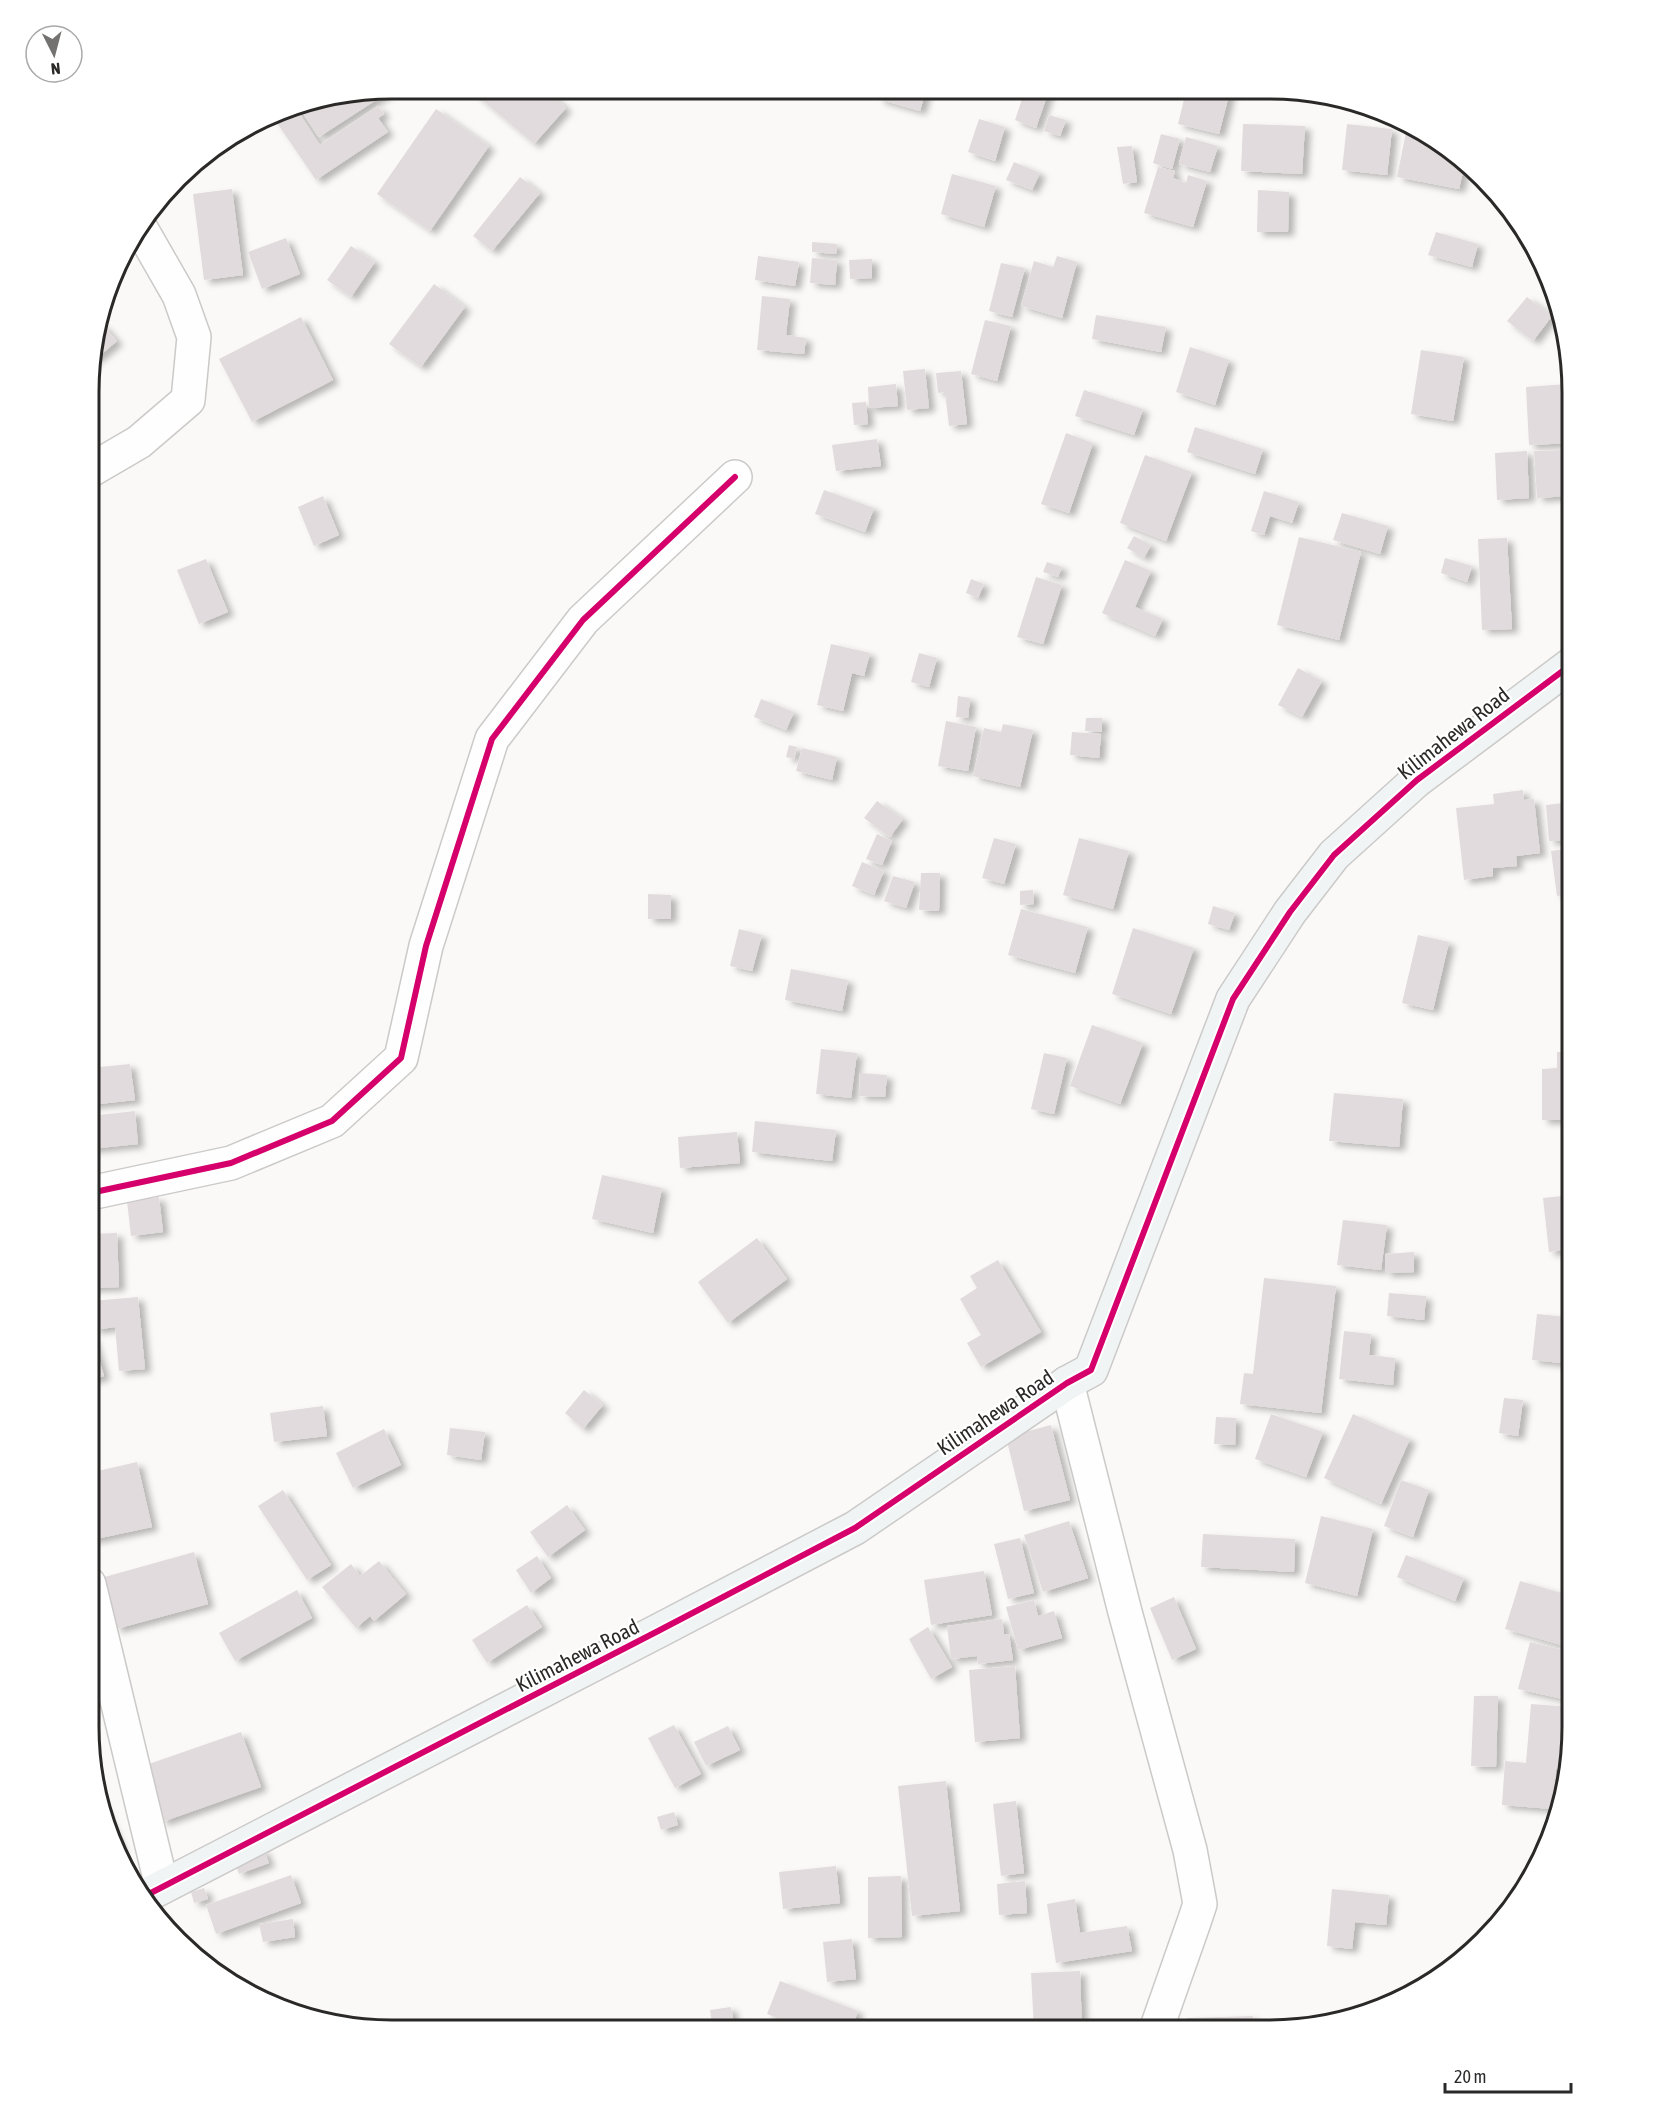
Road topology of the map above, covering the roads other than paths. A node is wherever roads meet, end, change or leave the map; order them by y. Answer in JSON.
{"nodes":[{"id":1,"x":144,"y":235,"type":"edge"},
{"id":2,"x":99,"y":465,"type":"edge"},
{"id":3,"x":735,"y":477,"type":"dead end"},
{"id":4,"x":1562,"y":671,"type":"edge"},
{"id":5,"x":99,"y":1191,"type":"edge"},
{"id":6,"x":1067,"y":1383,"type":"junction"},
{"id":7,"x":99,"y":1633,"type":"edge"},
{"id":8,"x":152,"y":1892,"type":"edge"},
{"id":9,"x":1160,"y":2020,"type":"edge"}],
"edges":[{"from":1,"to":2,"type":"street"},
{"from":3,"to":5,"type":"street"},
{"from":4,"to":6,"type":"street","name":"Kilimahewa Road"},
{"from":6,"to":8,"type":"street","name":"Kilimahewa Road"},
{"from":6,"to":9,"type":"street"},
{"from":7,"to":8,"type":"street"}]}
